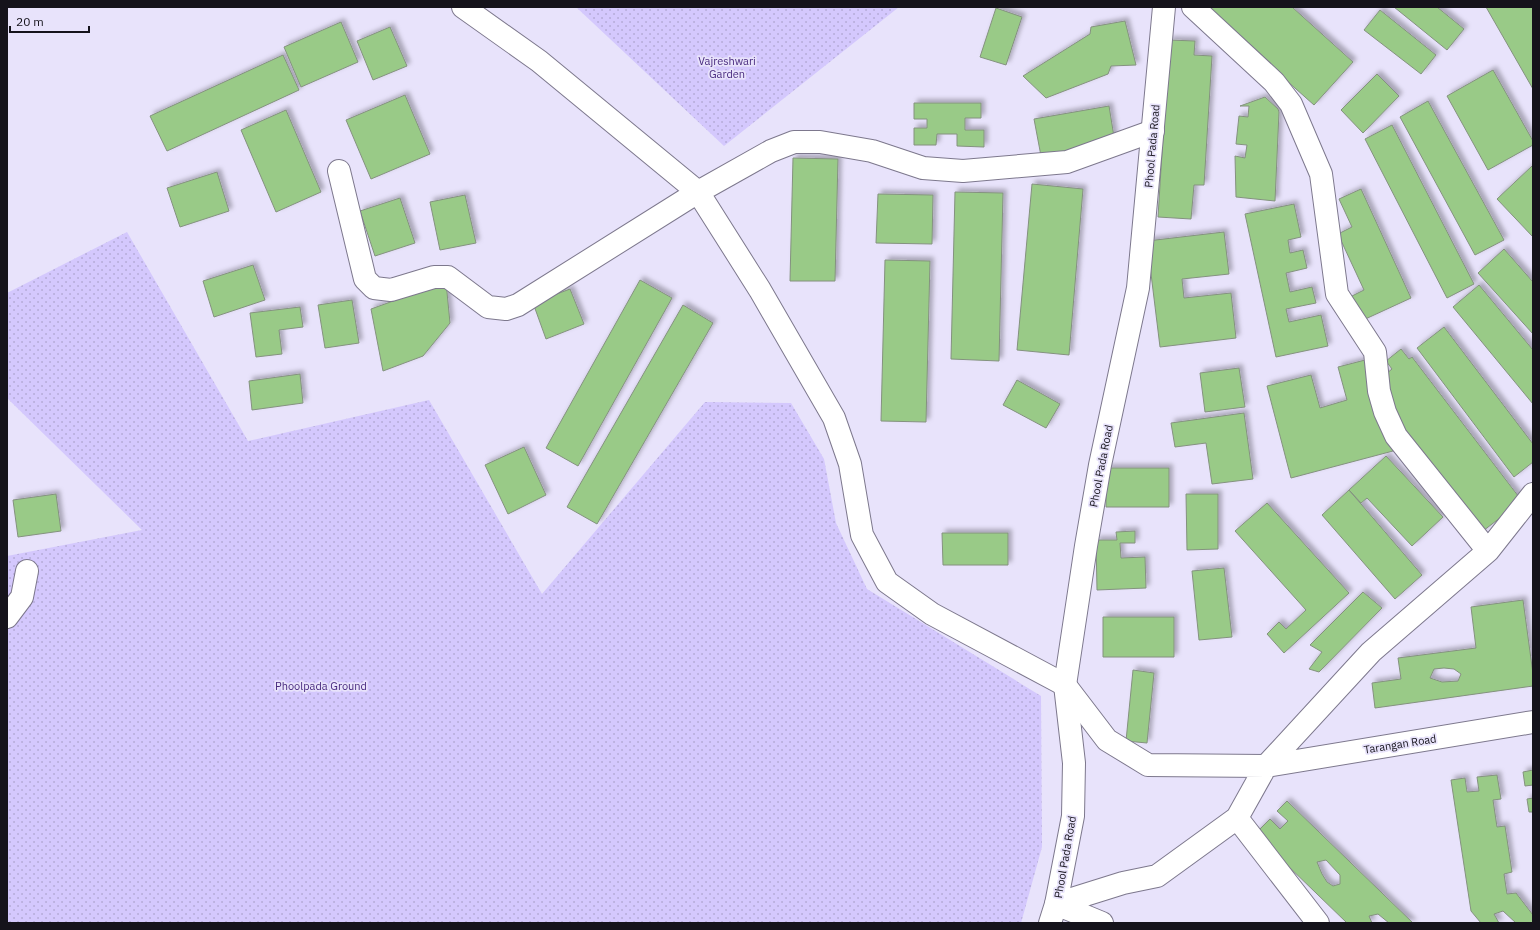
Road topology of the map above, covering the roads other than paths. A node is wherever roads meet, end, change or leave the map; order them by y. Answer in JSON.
{"nodes":[{"id":1,"x":463,"y":7,"type":"edge"},
{"id":2,"x":1164,"y":7,"type":"edge"},
{"id":3,"x":1193,"y":7,"type":"edge"},
{"id":4,"x":1153,"y":131,"type":"junction"},
{"id":5,"x":339,"y":171,"type":"dead end"},
{"id":6,"x":698,"y":192,"type":"junction"},
{"id":7,"x":1533,"y":494,"type":"edge"},
{"id":8,"x":1488,"y":551,"type":"junction"},
{"id":9,"x":27,"y":571,"type":"dead end"},
{"id":10,"x":7,"y":617,"type":"edge"},
{"id":11,"x":1065,"y":685,"type":"junction"},
{"id":12,"x":1533,"y":722,"type":"edge"},
{"id":13,"x":1266,"y":766,"type":"junction"},
{"id":14,"x":1237,"y":818,"type":"junction"},
{"id":15,"x":1053,"y":914,"type":"edge"},
{"id":16,"x":1102,"y":923,"type":"edge"},
{"id":17,"x":1318,"y":923,"type":"edge"}],
"edges":[{"from":1,"to":6,"type":"street"},
{"from":2,"to":4,"type":"street","name":"Phool Pada Road"},
{"from":3,"to":8,"type":"street"},
{"from":4,"to":6,"type":"street"},
{"from":4,"to":11,"type":"street","name":"Phool Pada Road"},
{"from":5,"to":6,"type":"street"},
{"from":6,"to":11,"type":"street"},
{"from":7,"to":8,"type":"street"},
{"from":8,"to":13,"type":"street"},
{"from":9,"to":10,"type":"street"},
{"from":11,"to":13,"type":"street","name":"Tarangan Road"},
{"from":11,"to":15,"type":"street","name":"Phool Pada Road"},
{"from":12,"to":13,"type":"street","name":"Tarangan Road"},
{"from":13,"to":14,"type":"street"},
{"from":14,"to":15,"type":"street"},
{"from":14,"to":17,"type":"street"},
{"from":15,"to":16,"type":"street"}]}
